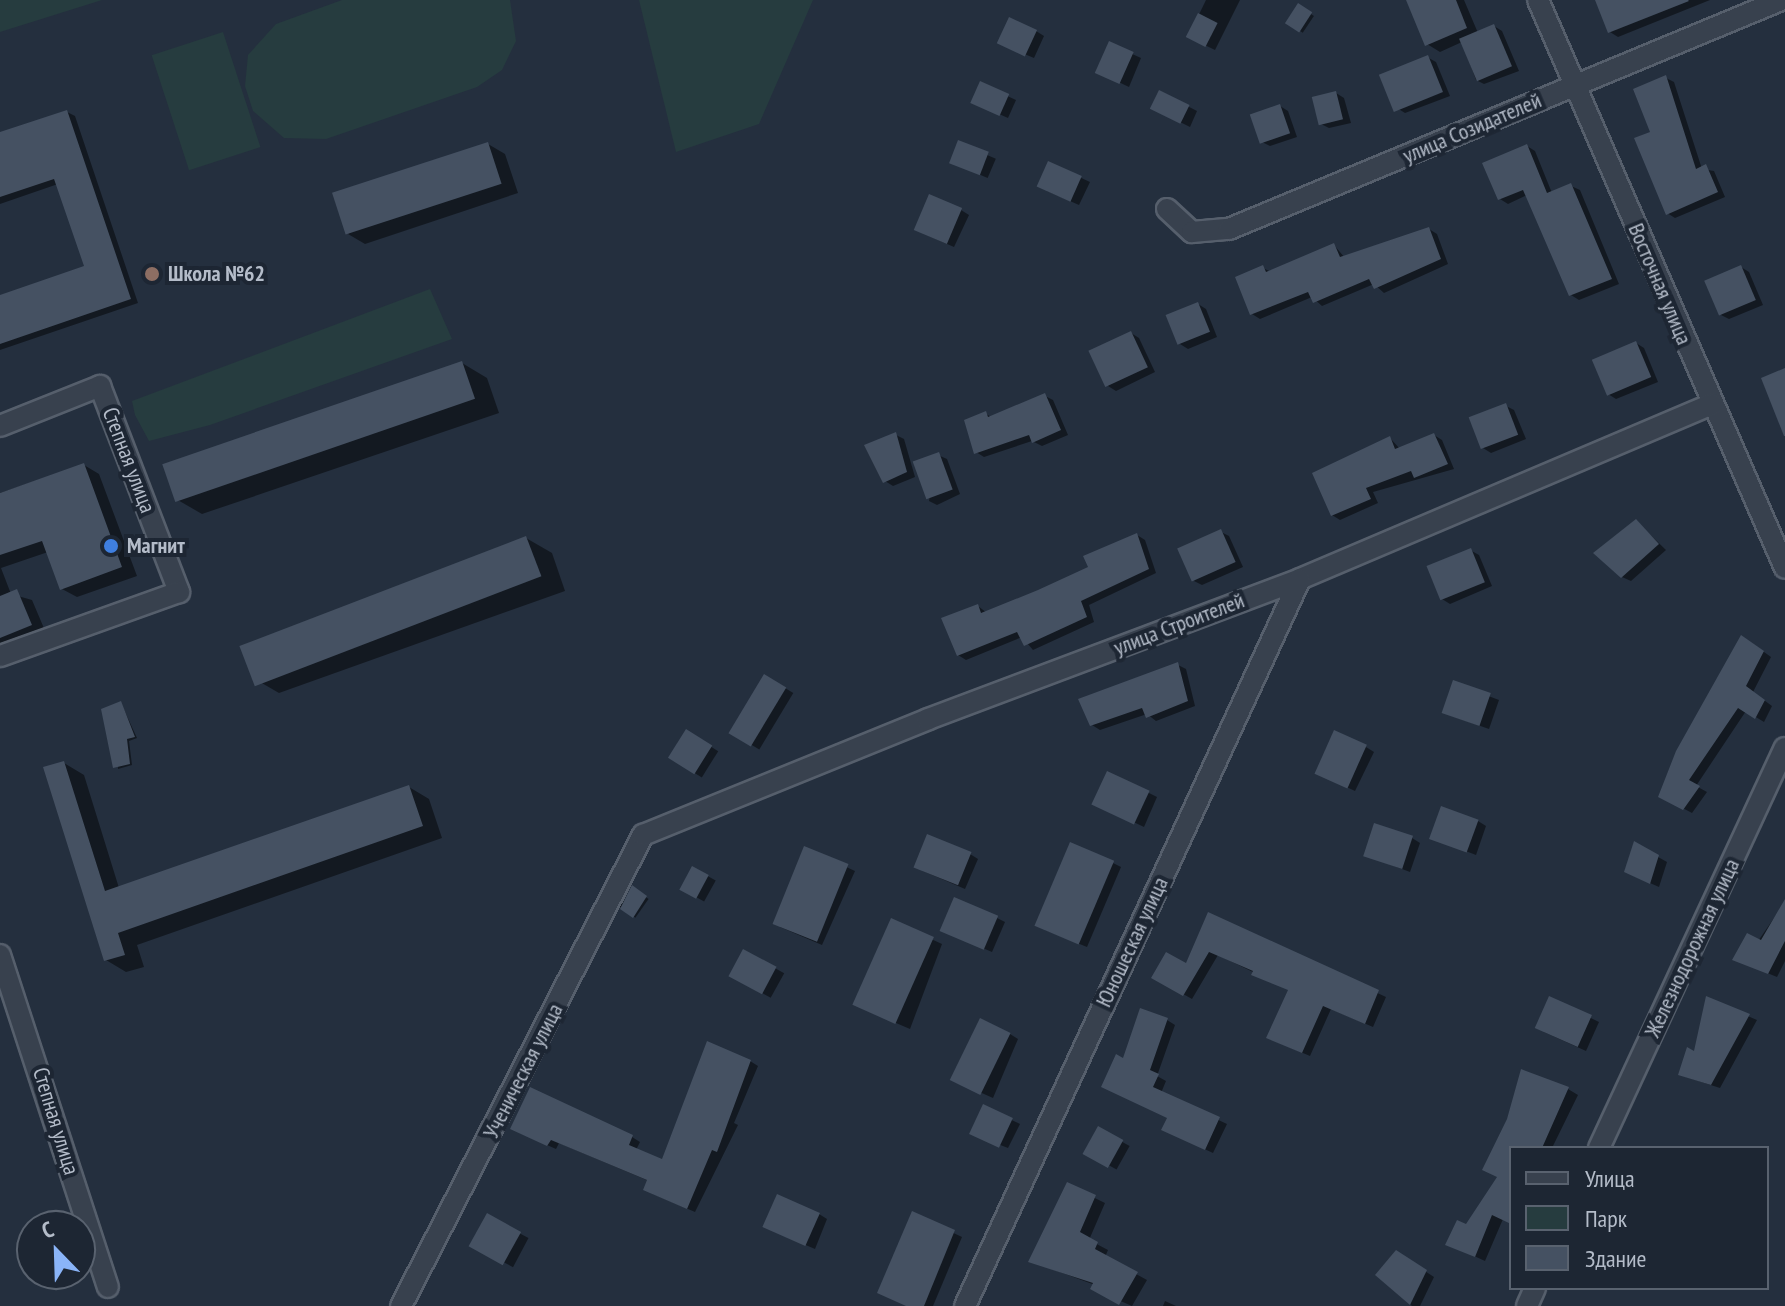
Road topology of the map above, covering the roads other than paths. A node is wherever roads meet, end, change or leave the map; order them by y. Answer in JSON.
{"nodes":[{"id":1,"x":1538,"y":0,"type":"edge"},
{"id":2,"x":1781,"y":0,"type":"edge"},
{"id":3,"x":1574,"y":85,"type":"junction"},
{"id":4,"x":1167,"y":209,"type":"dead end"},
{"id":5,"x":1712,"y":404,"type":"junction"},
{"id":6,"x":0,"y":426,"type":"edge"},
{"id":7,"x":1785,"y":568,"type":"edge"},
{"id":8,"x":1300,"y":579,"type":"junction"},
{"id":9,"x":0,"y":656,"type":"edge"},
{"id":10,"x":1785,"y":748,"type":"edge"},
{"id":11,"x":643,"y":835,"type":"joint"},
{"id":12,"x":0,"y":955,"type":"edge"},
{"id":13,"x":1600,"y":1146,"type":"edge"},
{"id":14,"x":108,"y":1287,"type":"dead end"},
{"id":15,"x":401,"y":1306,"type":"edge"},
{"id":16,"x":965,"y":1306,"type":"edge"}],
"edges":[{"from":1,"to":3,"type":"street","name":"Восточная улица"},
{"from":2,"to":3,"type":"street","name":"улица Созидателей"},
{"from":3,"to":4,"type":"street","name":"улица Созидателей"},
{"from":3,"to":5,"type":"street","name":"Восточная улица"},
{"from":5,"to":7,"type":"street","name":"Восточная улица"},
{"from":5,"to":8,"type":"street","name":"улица Строителей"},
{"from":6,"to":9,"type":"street","name":"Степная улица"},
{"from":8,"to":11,"type":"street","name":"улица Строителей"},
{"from":8,"to":16,"type":"street","name":"Юношеская улица"},
{"from":10,"to":13,"type":"street","name":"Железнодорожная улица"},
{"from":11,"to":15,"type":"street","name":"Ученическая улица"},
{"from":12,"to":14,"type":"street","name":"Степная улица"}]}
